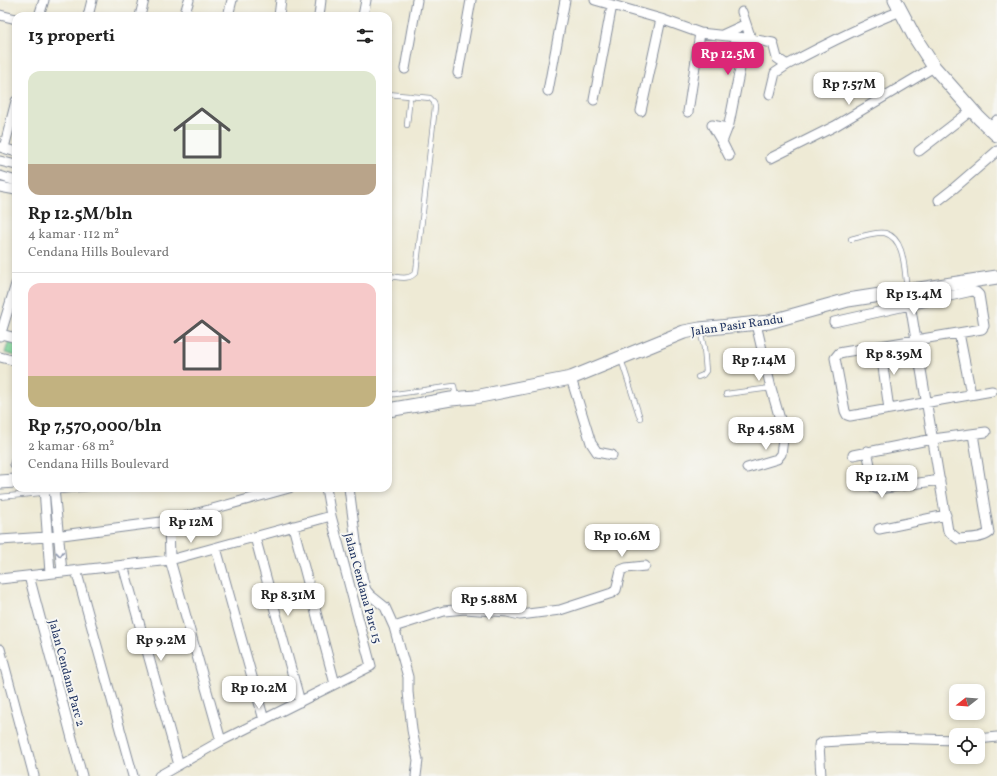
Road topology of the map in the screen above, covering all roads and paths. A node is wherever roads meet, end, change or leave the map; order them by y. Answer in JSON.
{"nodes":[{"id":1,"x":44,"y":0,"type":"edge"},
{"id":2,"x":92,"y":0,"type":"edge"},
{"id":3,"x":144,"y":0,"type":"edge"},
{"id":4,"x":189,"y":0,"type":"edge"},
{"id":5,"x":232,"y":0,"type":"edge"},
{"id":6,"x":281,"y":0,"type":"edge"},
{"id":7,"x":321,"y":0,"type":"edge"},
{"id":8,"x":366,"y":0,"type":"edge"},
{"id":9,"x":417,"y":0,"type":"edge"},
{"id":10,"x":471,"y":0,"type":"edge"},
{"id":11,"x":565,"y":0,"type":"edge"},
{"id":12,"x":595,"y":0,"type":"edge"},
{"id":13,"x":612,"y":5,"type":"junction"},
{"id":14,"x":898,"y":5,"type":"edge"},
{"id":15,"x":40,"y":12,"type":"edge"},
{"id":16,"x":89,"y":12,"type":"edge"},
{"id":17,"x":141,"y":12,"type":"edge"},
{"id":18,"x":185,"y":12,"type":"edge"},
{"id":19,"x":229,"y":12,"type":"edge"},
{"id":20,"x":280,"y":12,"type":"edge"},
{"id":21,"x":320,"y":12,"type":"edge"},
{"id":22,"x":364,"y":12,"type":"edge"},
{"id":23,"x":742,"y":12,"type":"dead end"},
{"id":24,"x":0,"y":15,"type":"edge"},
{"id":25,"x":12,"y":18,"type":"edge"},
{"id":26,"x":661,"y":18,"type":"junction"},
{"id":27,"x":746,"y":24,"type":"junction"},
{"id":28,"x":700,"y":33,"type":"junction"},
{"id":29,"x":721,"y":35,"type":"junction"},
{"id":30,"x":749,"y":38,"type":"junction"},
{"id":31,"x":777,"y":58,"type":"junction"},
{"id":32,"x":787,"y":65,"type":"junction"},
{"id":33,"x":934,"y":67,"type":"junction"},
{"id":34,"x":405,"y":69,"type":"dead end"},
{"id":35,"x":775,"y":73,"type":"junction"},
{"id":36,"x":458,"y":74,"type":"dead end"},
{"id":37,"x":548,"y":91,"type":"dead end"},
{"id":38,"x":392,"y":94,"type":"edge"},
{"id":39,"x":770,"y":94,"type":"dead end"},
{"id":40,"x":410,"y":96,"type":"junction"},
{"id":41,"x":594,"y":100,"type":"dead end"},
{"id":42,"x":972,"y":110,"type":"junction"},
{"id":43,"x":641,"y":111,"type":"dead end"},
{"id":44,"x":688,"y":112,"type":"dead end"},
{"id":45,"x":12,"y":114,"type":"edge"},
{"id":46,"x":407,"y":125,"type":"dead end"},
{"id":47,"x":728,"y":128,"type":"junction"},
{"id":48,"x":995,"y":128,"type":"edge"},
{"id":49,"x":722,"y":142,"type":"junction"},
{"id":50,"x":2,"y":148,"type":"edge"},
{"id":51,"x":12,"y":151,"type":"edge"},
{"id":52,"x":920,"y":151,"type":"dead end"},
{"id":53,"x":997,"y":151,"type":"edge"},
{"id":54,"x":730,"y":156,"type":"dead end"},
{"id":55,"x":771,"y":158,"type":"dead end"},
{"id":56,"x":0,"y":161,"type":"edge"},
{"id":57,"x":12,"y":164,"type":"edge"},
{"id":58,"x":0,"y":176,"type":"edge"},
{"id":59,"x":12,"y":180,"type":"edge"},
{"id":60,"x":0,"y":187,"type":"edge"},
{"id":61,"x":12,"y":189,"type":"edge"},
{"id":62,"x":939,"y":200,"type":"dead end"},
{"id":63,"x":851,"y":239,"type":"dead end"},
{"id":64,"x":392,"y":276,"type":"edge"},
{"id":65,"x":997,"y":277,"type":"edge"},
{"id":66,"x":908,"y":292,"type":"junction"},
{"id":67,"x":12,"y":297,"type":"edge"},
{"id":68,"x":910,"y":306,"type":"junction"},
{"id":69,"x":834,"y":322,"type":"dead end"},
{"id":70,"x":756,"y":324,"type":"junction"},
{"id":71,"x":700,"y":329,"type":"junction"},
{"id":72,"x":959,"y":333,"type":"junction"},
{"id":73,"x":0,"y":335,"type":"edge"},
{"id":74,"x":12,"y":337,"type":"edge"},
{"id":75,"x":916,"y":340,"type":"junction"},
{"id":76,"x":880,"y":346,"type":"junction"},
{"id":77,"x":0,"y":357,"type":"edge"},
{"id":78,"x":621,"y":359,"type":"junction"},
{"id":79,"x":12,"y":360,"type":"edge"},
{"id":80,"x":698,"y":377,"type":"dead end"},
{"id":81,"x":571,"y":378,"type":"junction"},
{"id":82,"x":771,"y":388,"type":"junction"},
{"id":83,"x":992,"y":391,"type":"dead end"},
{"id":84,"x":392,"y":394,"type":"edge"},
{"id":85,"x":726,"y":394,"type":"dead end"},
{"id":86,"x":971,"y":394,"type":"junction"},
{"id":87,"x":451,"y":399,"type":"junction"},
{"id":88,"x":926,"y":402,"type":"junction"},
{"id":89,"x":392,"y":409,"type":"edge"},
{"id":90,"x":889,"y":409,"type":"junction"},
{"id":91,"x":640,"y":418,"type":"dead end"},
{"id":92,"x":986,"y":432,"type":"dead end"},
{"id":93,"x":973,"y":434,"type":"junction"},
{"id":94,"x":933,"y":439,"type":"junction"},
{"id":95,"x":867,"y":451,"type":"junction"},
{"id":96,"x":612,"y":455,"type":"dead end"},
{"id":97,"x":852,"y":455,"type":"dead end"},
{"id":98,"x":747,"y":468,"type":"dead end"},
{"id":99,"x":940,"y":480,"type":"junction"},
{"id":100,"x":12,"y":481,"type":"edge"},
{"id":101,"x":0,"y":482,"type":"edge"},
{"id":102,"x":35,"y":492,"type":"edge"},
{"id":103,"x":49,"y":492,"type":"edge"},
{"id":104,"x":49,"y":492,"type":"edge"},
{"id":105,"x":274,"y":492,"type":"edge"},
{"id":106,"x":327,"y":492,"type":"edge"},
{"id":107,"x":349,"y":492,"type":"edge"},
{"id":108,"x":0,"y":497,"type":"edge"},
{"id":109,"x":946,"y":515,"type":"junction"},
{"id":110,"x":331,"y":516,"type":"junction"},
{"id":111,"x":169,"y":521,"type":"junction"},
{"id":112,"x":293,"y":526,"type":"junction"},
{"id":113,"x":879,"y":529,"type":"dead end"},
{"id":114,"x":58,"y":536,"type":"junction"},
{"id":115,"x":47,"y":537,"type":"junction"},
{"id":116,"x":256,"y":537,"type":"junction"},
{"id":117,"x":0,"y":540,"type":"edge"},
{"id":118,"x":216,"y":548,"type":"junction"},
{"id":119,"x":170,"y":560,"type":"junction"},
{"id":120,"x":123,"y":565,"type":"junction"},
{"id":121,"x":645,"y":566,"type":"dead end"},
{"id":122,"x":76,"y":570,"type":"junction"},
{"id":123,"x":62,"y":572,"type":"junction"},
{"id":124,"x":50,"y":573,"type":"junction"},
{"id":125,"x":29,"y":576,"type":"junction"},
{"id":126,"x":0,"y":579,"type":"edge"},
{"id":127,"x":394,"y":627,"type":"junction"},
{"id":128,"x":0,"y":649,"type":"edge"},
{"id":129,"x":335,"y":684,"type":"junction"},
{"id":130,"x":300,"y":702,"type":"junction"},
{"id":131,"x":264,"y":720,"type":"junction"},
{"id":132,"x":997,"y":737,"type":"edge"},
{"id":133,"x":985,"y":738,"type":"edge"},
{"id":134,"x":949,"y":740,"type":"edge"},
{"id":135,"x":221,"y":741,"type":"junction"},
{"id":136,"x":179,"y":765,"type":"junction"},
{"id":137,"x":34,"y":776,"type":"edge"},
{"id":138,"x":82,"y":776,"type":"edge"},
{"id":139,"x":133,"y":776,"type":"edge"},
{"id":140,"x":159,"y":776,"type":"edge"},
{"id":141,"x":416,"y":776,"type":"edge"},
{"id":142,"x":821,"y":776,"type":"edge"}],
"edges":[{"from":1,"to":15,"type":"street"},
{"from":2,"to":16,"type":"street"},
{"from":3,"to":17,"type":"street"},
{"from":4,"to":18,"type":"street"},
{"from":5,"to":19,"type":"street"},
{"from":6,"to":20,"type":"street"},
{"from":7,"to":21,"type":"street"},
{"from":8,"to":22,"type":"street"},
{"from":9,"to":34,"type":"street"},
{"from":10,"to":36,"type":"street"},
{"from":11,"to":37,"type":"street"},
{"from":12,"to":13,"type":"street"},
{"from":13,"to":26,"type":"street"},
{"from":13,"to":41,"type":"street"},
{"from":14,"to":32,"type":"street"},
{"from":14,"to":33,"type":"main road"},
{"from":23,"to":27,"type":"street"},
{"from":24,"to":25,"type":"street"},
{"from":26,"to":28,"type":"street"},
{"from":26,"to":43,"type":"street"},
{"from":27,"to":29,"type":"street"},
{"from":27,"to":30,"type":"street"},
{"from":28,"to":29,"type":"street"},
{"from":28,"to":44,"type":"street"},
{"from":29,"to":30,"type":"street"},
{"from":30,"to":31,"type":"street"},
{"from":30,"to":47,"type":"street"},
{"from":31,"to":32,"type":"street"},
{"from":31,"to":35,"type":"street"},
{"from":32,"to":35,"type":"street"},
{"from":33,"to":42,"type":"main road"},
{"from":33,"to":55,"type":"street"},
{"from":35,"to":39,"type":"street"},
{"from":38,"to":40,"type":"lane"},
{"from":40,"to":46,"type":"lane"},
{"from":40,"to":64,"type":"lane"},
{"from":42,"to":48,"type":"main road"},
{"from":42,"to":52,"type":"street"},
{"from":45,"to":50,"type":"street"},
{"from":47,"to":49,"type":"street"},
{"from":47,"to":49,"type":"street"},
{"from":49,"to":54,"type":"street"},
{"from":50,"to":51,"type":"street"},
{"from":53,"to":62,"type":"street"},
{"from":56,"to":57,"type":"street"},
{"from":58,"to":59,"type":"street"},
{"from":60,"to":61,"type":"street"},
{"from":63,"to":66,"type":"lane"},
{"from":65,"to":66,"type":"main road","name":"Jalan Pasir Randu"},
{"from":66,"to":68,"type":"street"},
{"from":66,"to":70,"type":"main road","name":"Jalan Pasir Randu"},
{"from":67,"to":73,"type":"street"},
{"from":68,"to":69,"type":"street"},
{"from":68,"to":72,"type":"street"},
{"from":68,"to":75,"type":"street"},
{"from":70,"to":71,"type":"main road","name":"Jalan Pasir Randu"},
{"from":70,"to":82,"type":"street"},
{"from":71,"to":78,"type":"main road","name":"Jalan Pasir Randu"},
{"from":71,"to":80,"type":"lane"},
{"from":72,"to":75,"type":"street"},
{"from":72,"to":86,"type":"street"},
{"from":73,"to":74,"type":"street"},
{"from":75,"to":76,"type":"street"},
{"from":75,"to":88,"type":"street"},
{"from":76,"to":90,"type":"street"},
{"from":76,"to":90,"type":"street"},
{"from":77,"to":79,"type":"street"},
{"from":78,"to":81,"type":"main road","name":"Jalan Pasir Randu"},
{"from":78,"to":91,"type":"lane"},
{"from":81,"to":87,"type":"main road","name":"Jalan Pasir Randu"},
{"from":81,"to":96,"type":"street"},
{"from":82,"to":85,"type":"lane"},
{"from":82,"to":98,"type":"street"},
{"from":83,"to":86,"type":"street"},
{"from":84,"to":87,"type":"lane"},
{"from":86,"to":88,"type":"street"},
{"from":87,"to":89,"type":"main road","name":"Jalan Pasir Randu"},
{"from":88,"to":90,"type":"street"},
{"from":88,"to":94,"type":"street"},
{"from":92,"to":93,"type":"street"},
{"from":93,"to":94,"type":"street"},
{"from":93,"to":109,"type":"street"},
{"from":94,"to":95,"type":"street"},
{"from":94,"to":99,"type":"street"},
{"from":95,"to":97,"type":"street"},
{"from":95,"to":99,"type":"street"},
{"from":99,"to":109,"type":"street"},
{"from":100,"to":101,"type":"main road"},
{"from":102,"to":108,"type":"lane"},
{"from":103,"to":114,"type":"street"},
{"from":104,"to":115,"type":"street"},
{"from":105,"to":111,"type":"street"},
{"from":106,"to":110,"type":"street","name":"Jalan Cendana Parc 15"},
{"from":107,"to":127,"type":"street"},
{"from":109,"to":113,"type":"street"},
{"from":110,"to":112,"type":"street"},
{"from":110,"to":129,"type":"street","name":"Jalan Cendana Parc 15"},
{"from":111,"to":114,"type":"street"},
{"from":111,"to":119,"type":"street"},
{"from":112,"to":116,"type":"street"},
{"from":112,"to":129,"type":"street"},
{"from":114,"to":115,"type":"street"},
{"from":114,"to":123,"type":"street","one_way":true},
{"from":115,"to":117,"type":"street"},
{"from":115,"to":124,"type":"street"},
{"from":116,"to":118,"type":"street"},
{"from":116,"to":130,"type":"street"},
{"from":118,"to":119,"type":"street"},
{"from":118,"to":131,"type":"street"},
{"from":119,"to":120,"type":"street"},
{"from":119,"to":135,"type":"street"},
{"from":120,"to":122,"type":"street"},
{"from":120,"to":136,"type":"street"},
{"from":121,"to":127,"type":"street"},
{"from":122,"to":123,"type":"street"},
{"from":122,"to":139,"type":"street"},
{"from":123,"to":124,"type":"street"},
{"from":124,"to":125,"type":"street"},
{"from":125,"to":126,"type":"street"},
{"from":125,"to":138,"type":"street","name":"Jalan Cendana Parc 2"},
{"from":127,"to":141,"type":"street"},
{"from":128,"to":137,"type":"street"},
{"from":129,"to":130,"type":"street"},
{"from":130,"to":131,"type":"street"},
{"from":131,"to":135,"type":"street"},
{"from":132,"to":133,"type":"street"},
{"from":134,"to":142,"type":"street"},
{"from":135,"to":136,"type":"street"},
{"from":136,"to":140,"type":"street"}]}
